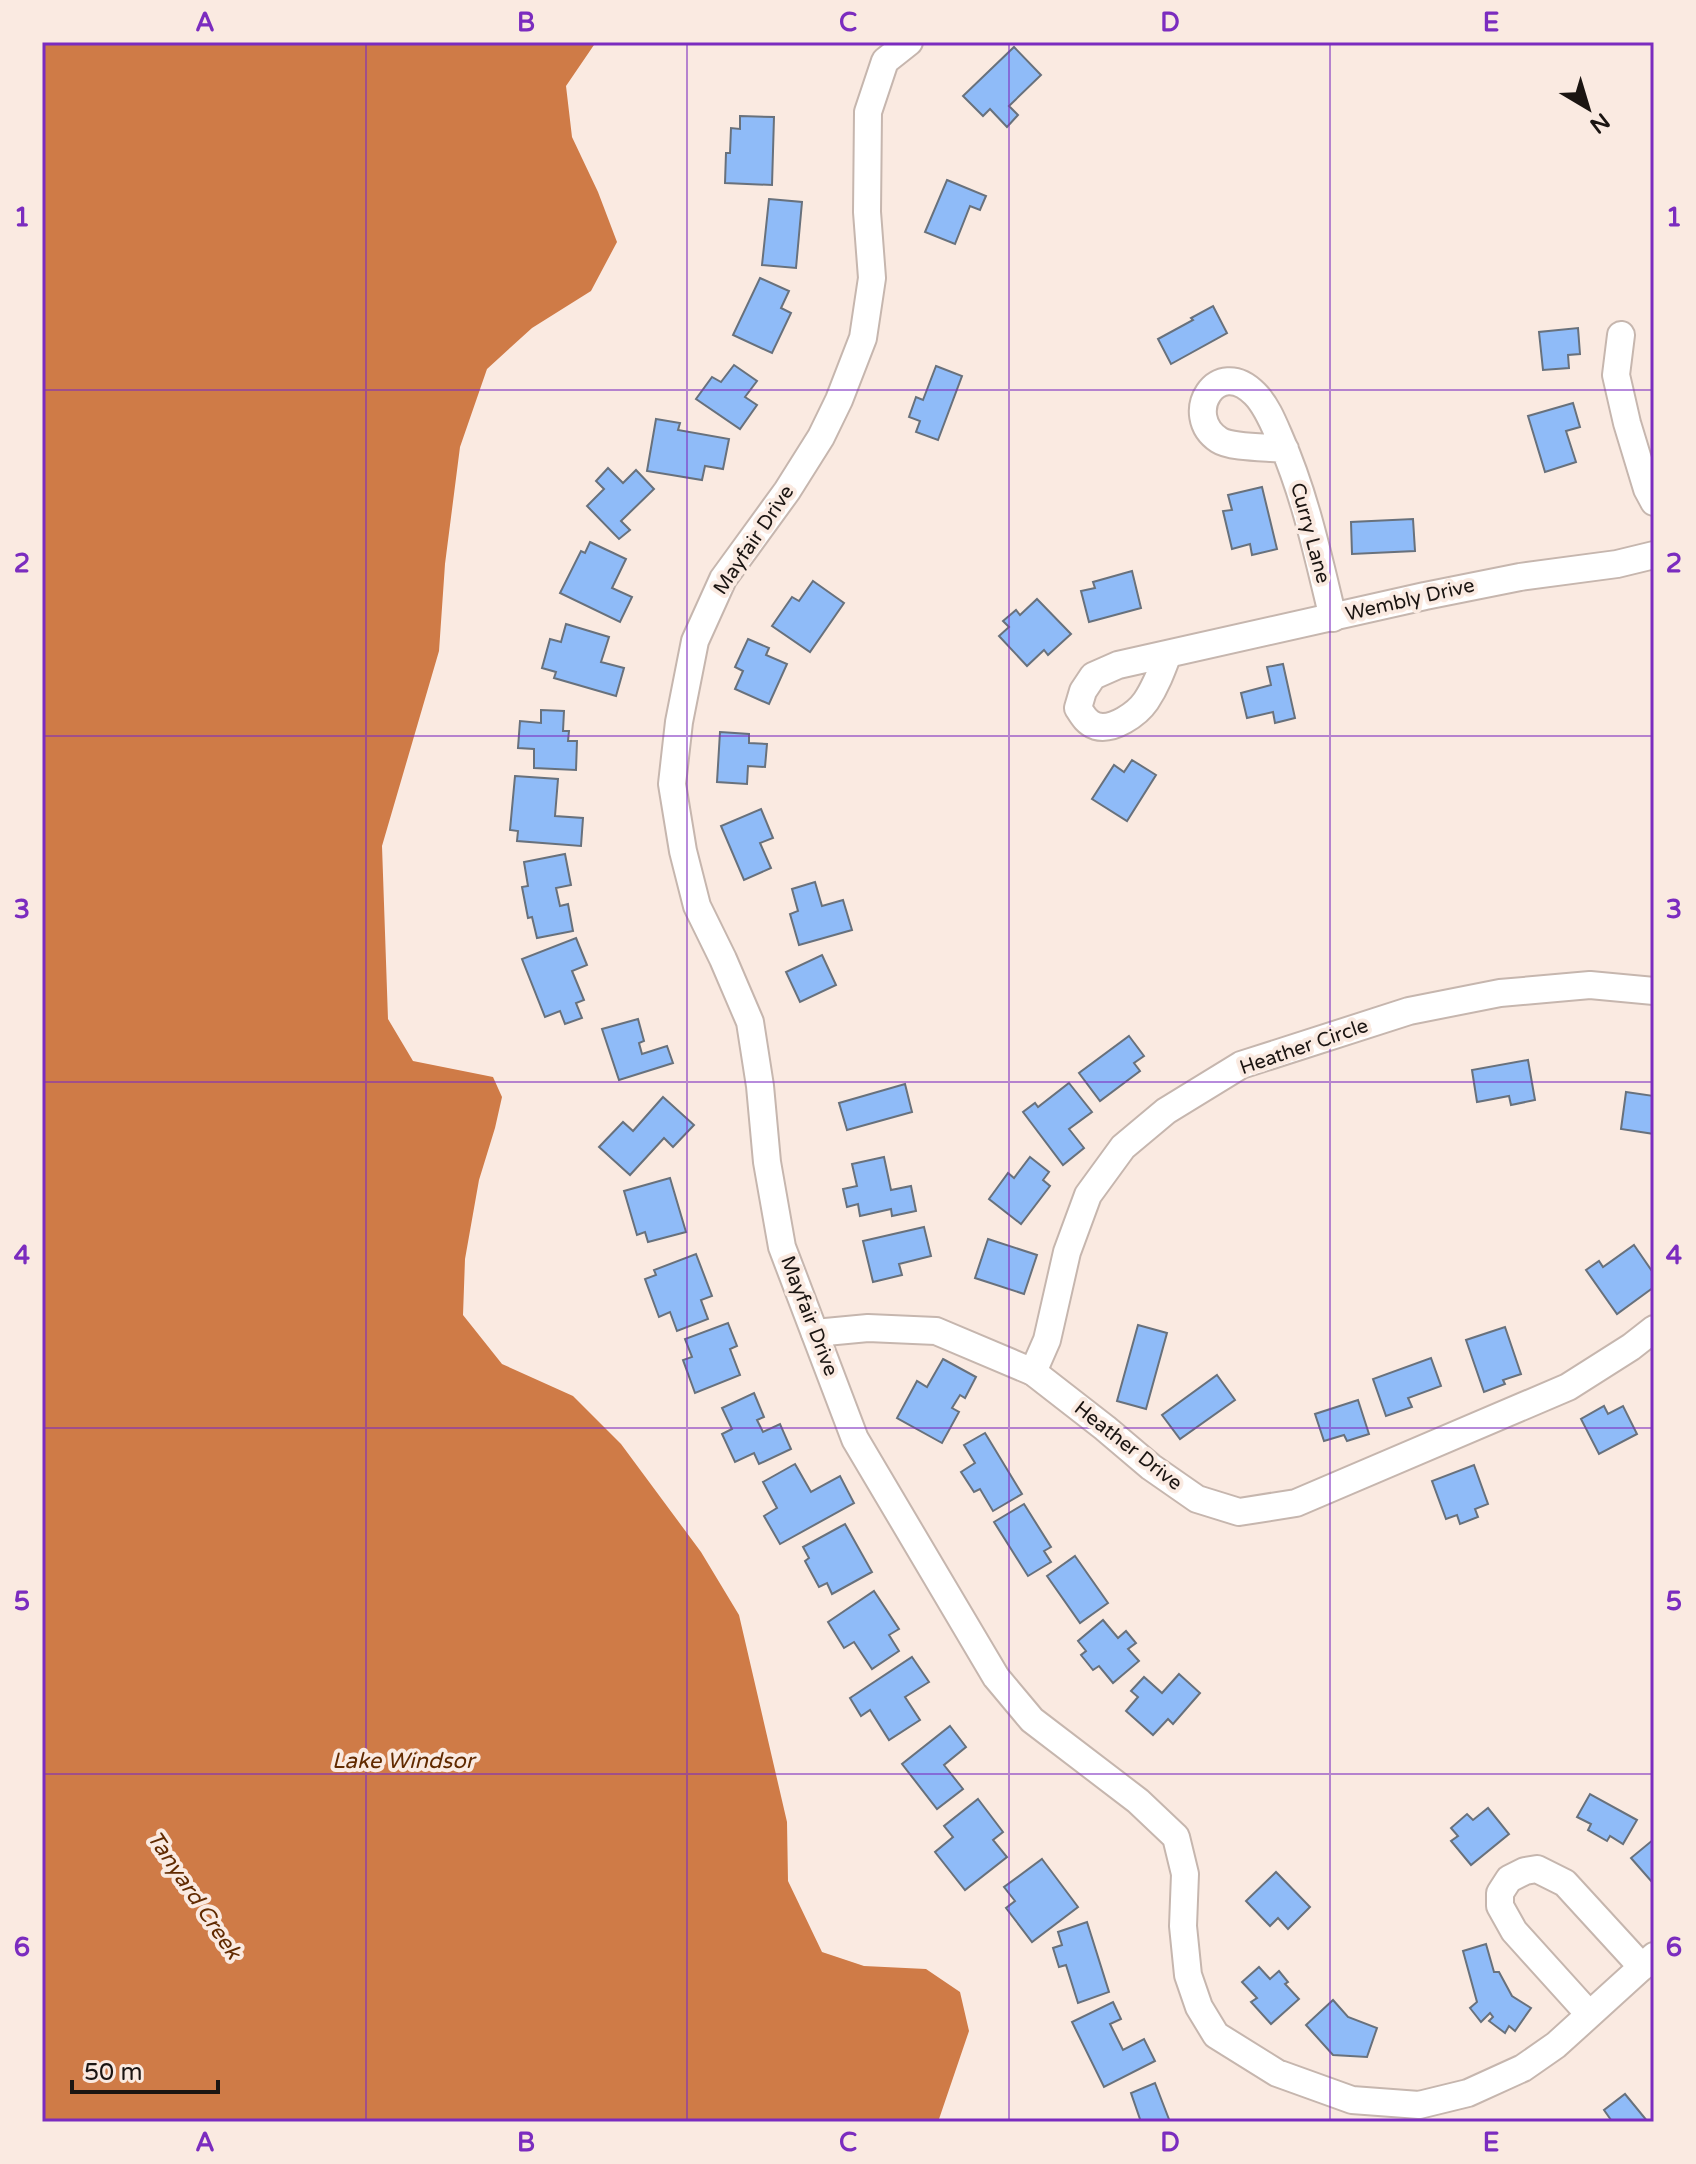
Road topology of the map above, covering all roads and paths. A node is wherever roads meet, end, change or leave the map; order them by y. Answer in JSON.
{"nodes":[{"id":1,"x":909,"y":42,"type":"edge"},
{"id":2,"x":1621,"y":335,"type":"dead end"},
{"id":3,"x":1285,"y":449,"type":"dead end"},
{"id":4,"x":1654,"y":502,"type":"edge"},
{"id":5,"x":1654,"y":555,"type":"edge"},
{"id":6,"x":1333,"y":618,"type":"junction"},
{"id":7,"x":1168,"y":654,"type":"dead end"},
{"id":8,"x":1654,"y":991,"type":"edge"},
{"id":9,"x":1654,"y":1329,"type":"edge"},
{"id":10,"x":815,"y":1333,"type":"junction"},
{"id":11,"x":1033,"y":1372,"type":"junction"},
{"id":12,"x":1648,"y":1961,"type":"edge"},
{"id":13,"x":1589,"y":2014,"type":"junction"}],
"edges":[{"from":1,"to":10,"type":"street","name":"Mayfair Drive"},
{"from":2,"to":4,"type":"street"},
{"from":3,"to":6,"type":"street","name":"Curry Lane"},
{"from":5,"to":6,"type":"street","name":"Wembly Drive"},
{"from":6,"to":7,"type":"street","name":"Wembly Drive"},
{"from":8,"to":11,"type":"street","name":"Heather Circle"},
{"from":9,"to":11,"type":"street","name":"Heather Drive"},
{"from":10,"to":11,"type":"street","name":"Heather Drive"},
{"from":10,"to":13,"type":"street","name":"Mayfair Drive"},
{"from":12,"to":13,"type":"street","name":"Mayfair Drive"},
{"from":12,"to":13,"type":"street"}]}
